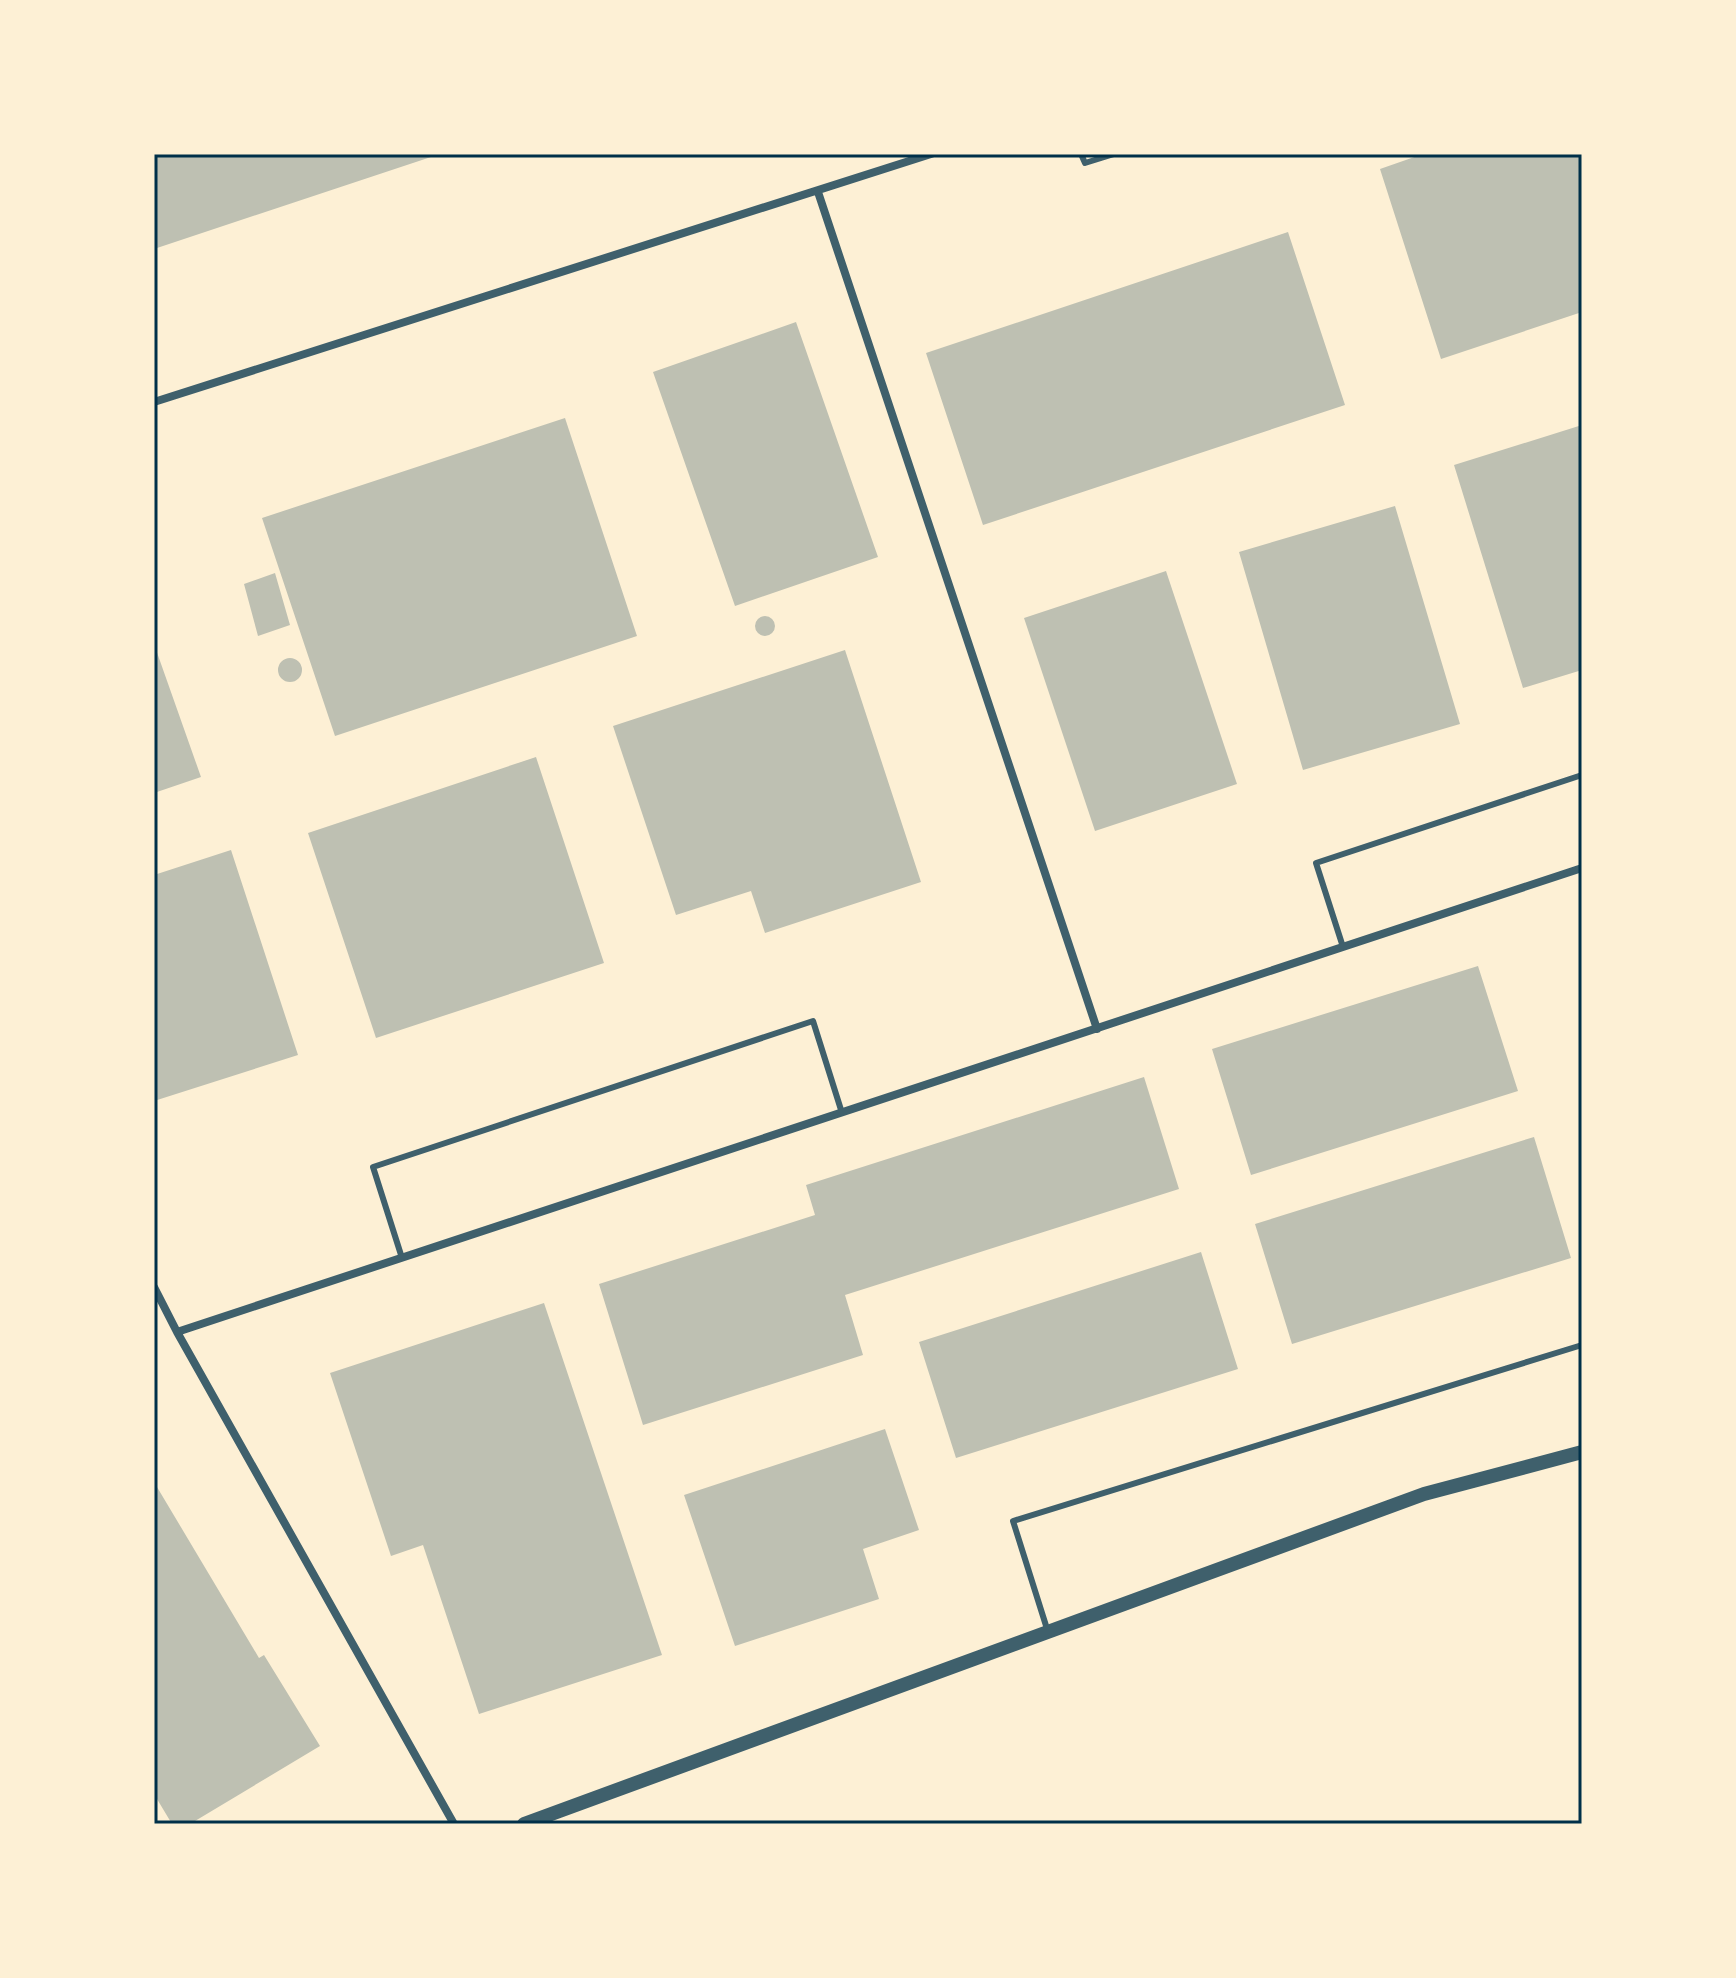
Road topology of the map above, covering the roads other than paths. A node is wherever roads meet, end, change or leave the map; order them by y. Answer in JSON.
{"nodes":[{"id":1,"x":931,"y":154,"type":"edge"},
{"id":2,"x":1081,"y":154,"type":"edge"},
{"id":3,"x":1114,"y":154,"type":"edge"},
{"id":4,"x":818,"y":192,"type":"junction"},
{"id":5,"x":154,"y":402,"type":"edge"},
{"id":6,"x":1582,"y":775,"type":"edge"},
{"id":7,"x":1582,"y":868,"type":"edge"},
{"id":8,"x":1343,"y":947,"type":"junction"},
{"id":9,"x":1097,"y":1029,"type":"junction"},
{"id":10,"x":842,"y":1113,"type":"junction"},
{"id":11,"x":402,"y":1258,"type":"junction"},
{"id":12,"x":154,"y":1287,"type":"edge"},
{"id":13,"x":177,"y":1332,"type":"junction"},
{"id":14,"x":1582,"y":1345,"type":"edge"},
{"id":15,"x":1582,"y":1452,"type":"edge"},
{"id":16,"x":1048,"y":1632,"type":"junction"},
{"id":17,"x":454,"y":1824,"type":"edge"},
{"id":18,"x":524,"y":1824,"type":"edge"}],
"edges":[{"from":1,"to":4,"type":"street"},
{"from":2,"to":3,"type":"lane"},
{"from":4,"to":5,"type":"street"},
{"from":4,"to":9,"type":"street"},
{"from":6,"to":8,"type":"lane"},
{"from":7,"to":8,"type":"street"},
{"from":8,"to":9,"type":"street"},
{"from":9,"to":10,"type":"street"},
{"from":10,"to":11,"type":"street"},
{"from":10,"to":11,"type":"lane"},
{"from":11,"to":13,"type":"street"},
{"from":12,"to":13,"type":"street"},
{"from":13,"to":17,"type":"street"},
{"from":14,"to":16,"type":"lane"},
{"from":15,"to":16,"type":"street"},
{"from":16,"to":18,"type":"street"}]}
